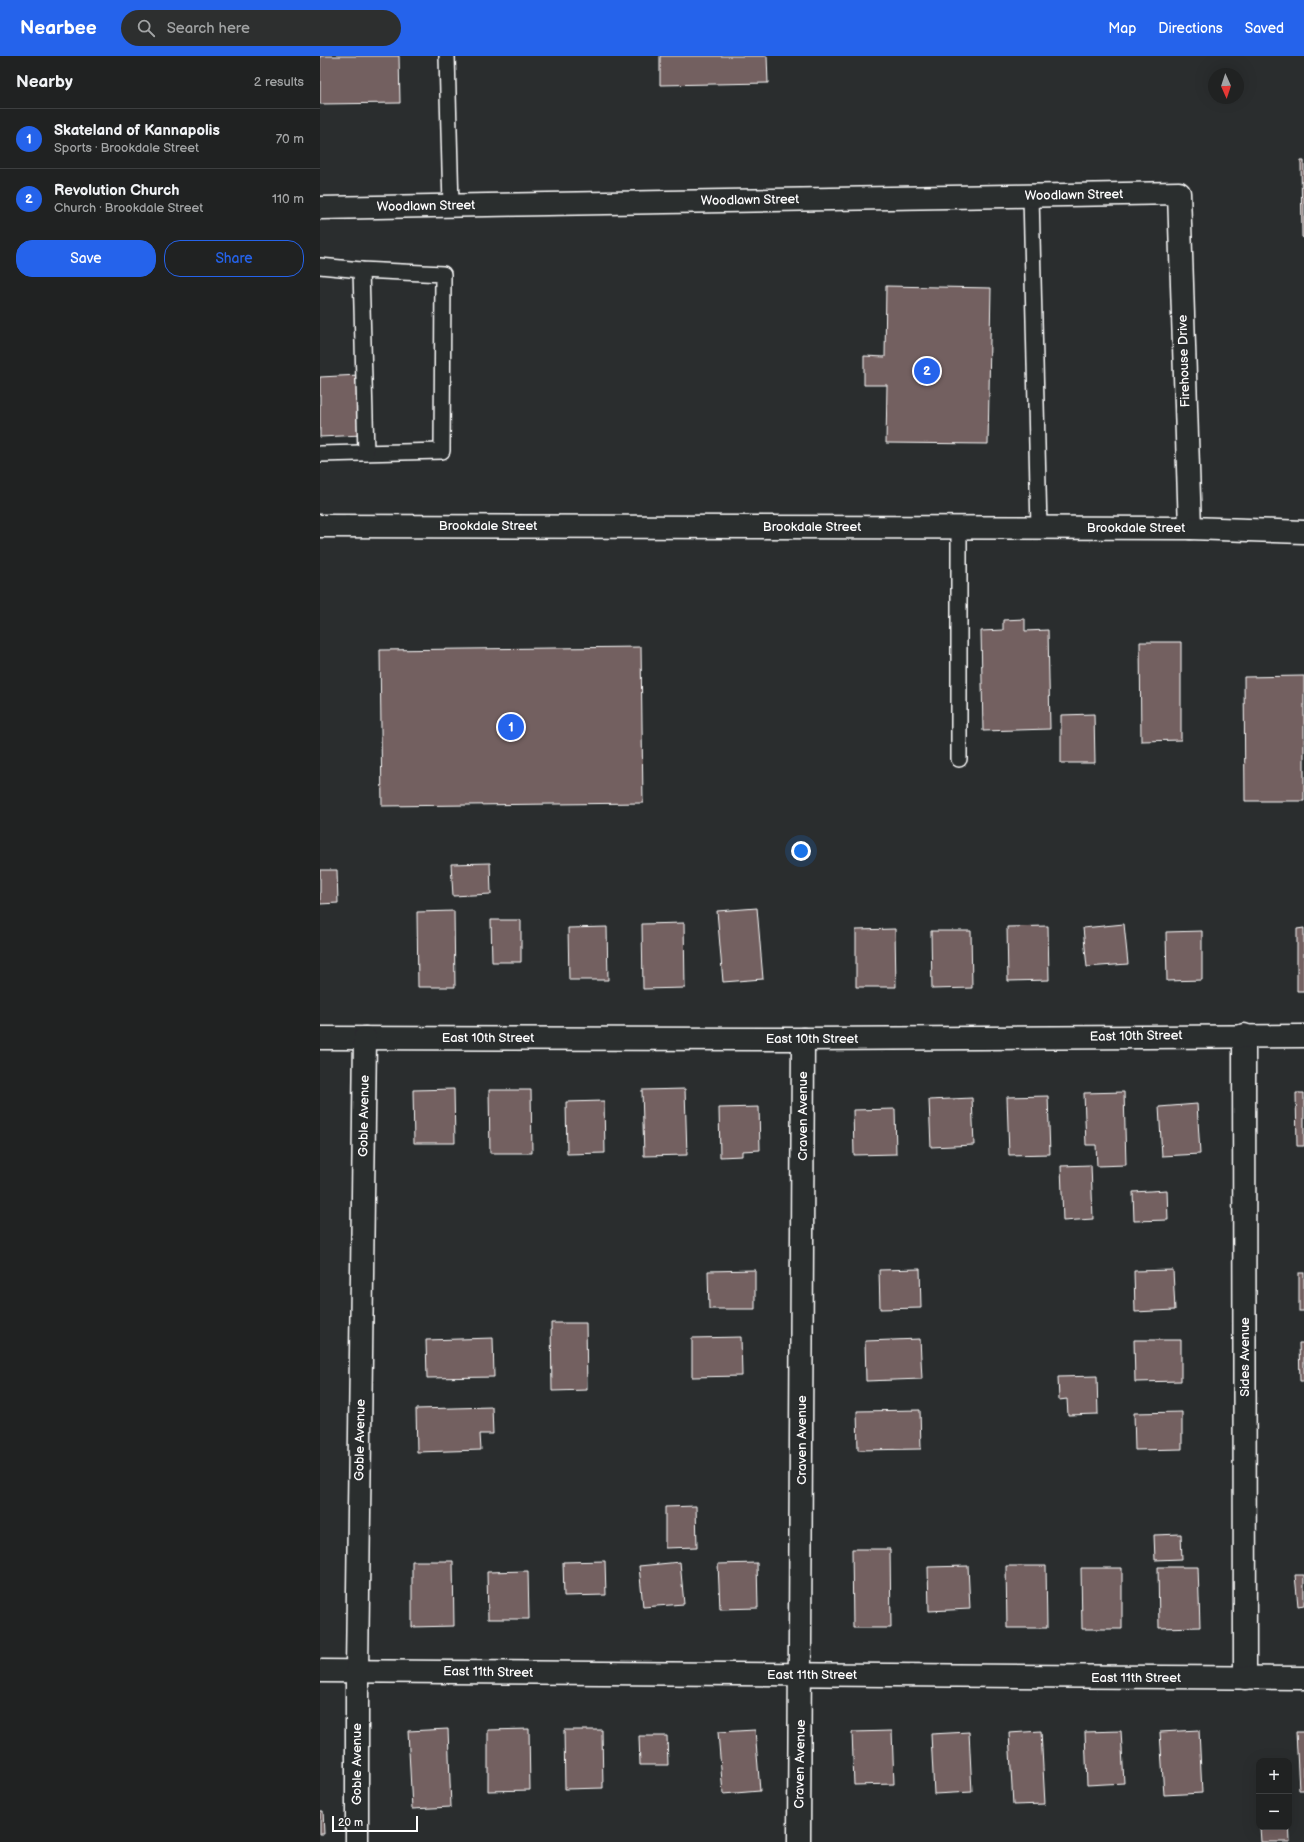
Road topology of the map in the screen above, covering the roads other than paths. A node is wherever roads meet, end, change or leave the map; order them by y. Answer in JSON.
{"nodes":[{"id":1,"x":448,"y":56,"type":"edge"},
{"id":2,"x":1179,"y":193,"type":"joint"},
{"id":3,"x":1031,"y":195,"type":"junction"},
{"id":4,"x":451,"y":206,"type":"junction"},
{"id":5,"x":320,"y":208,"type":"edge"},
{"id":6,"x":320,"y":266,"type":"edge"},
{"id":7,"x":361,"y":270,"type":"junction"},
{"id":8,"x":366,"y":453,"type":"junction"},
{"id":9,"x":320,"y":454,"type":"edge"},
{"id":10,"x":320,"y":526,"type":"edge"},
{"id":11,"x":959,"y":528,"type":"junction"},
{"id":12,"x":1039,"y":528,"type":"junction"},
{"id":13,"x":1190,"y":528,"type":"junction"},
{"id":14,"x":1304,"y":532,"type":"edge"},
{"id":15,"x":959,"y":759,"type":"dead end"},
{"id":16,"x":1244,"y":1035,"type":"junction"},
{"id":17,"x":1304,"y":1036,"type":"edge"},
{"id":18,"x":320,"y":1038,"type":"edge"},
{"id":19,"x":365,"y":1038,"type":"junction"},
{"id":20,"x":803,"y":1039,"type":"junction"},
{"id":21,"x":320,"y":1671,"type":"edge"},
{"id":22,"x":357,"y":1671,"type":"junction"},
{"id":23,"x":801,"y":1675,"type":"junction"},
{"id":24,"x":1245,"y":1678,"type":"junction"},
{"id":25,"x":1304,"y":1678,"type":"edge"},
{"id":26,"x":357,"y":1842,"type":"edge"},
{"id":27,"x":799,"y":1842,"type":"edge"}],
"edges":[{"from":1,"to":4,"type":"lane"},
{"from":2,"to":3,"type":"street","name":"Woodlawn Street"},
{"from":2,"to":13,"type":"street","name":"Firehouse Drive"},
{"from":3,"to":4,"type":"street","name":"Woodlawn Street"},
{"from":3,"to":12,"type":"lane"},
{"from":4,"to":5,"type":"street","name":"Woodlawn Street"},
{"from":6,"to":7,"type":"lane"},
{"from":7,"to":8,"type":"lane"},
{"from":7,"to":8,"type":"lane"},
{"from":8,"to":9,"type":"lane"},
{"from":10,"to":11,"type":"street","name":"Brookdale Street"},
{"from":11,"to":12,"type":"street","name":"Brookdale Street"},
{"from":11,"to":15,"type":"lane"},
{"from":12,"to":13,"type":"street","name":"Brookdale Street"},
{"from":13,"to":14,"type":"street","name":"Brookdale Street"},
{"from":16,"to":17,"type":"street","name":"East 10th Street"},
{"from":16,"to":20,"type":"street","name":"East 10th Street"},
{"from":16,"to":24,"type":"street","name":"Sides Avenue"},
{"from":18,"to":19,"type":"street","name":"East 10th Street"},
{"from":19,"to":20,"type":"street","name":"East 10th Street"},
{"from":19,"to":22,"type":"street","name":"Goble Avenue"},
{"from":20,"to":23,"type":"street","name":"Craven Avenue"},
{"from":21,"to":22,"type":"street","name":"East 11th Street"},
{"from":22,"to":23,"type":"street","name":"East 11th Street"},
{"from":22,"to":26,"type":"street","name":"Goble Avenue"},
{"from":23,"to":24,"type":"street","name":"East 11th Street"},
{"from":23,"to":27,"type":"street","name":"Craven Avenue"},
{"from":24,"to":25,"type":"street","name":"East 11th Street"}]}
